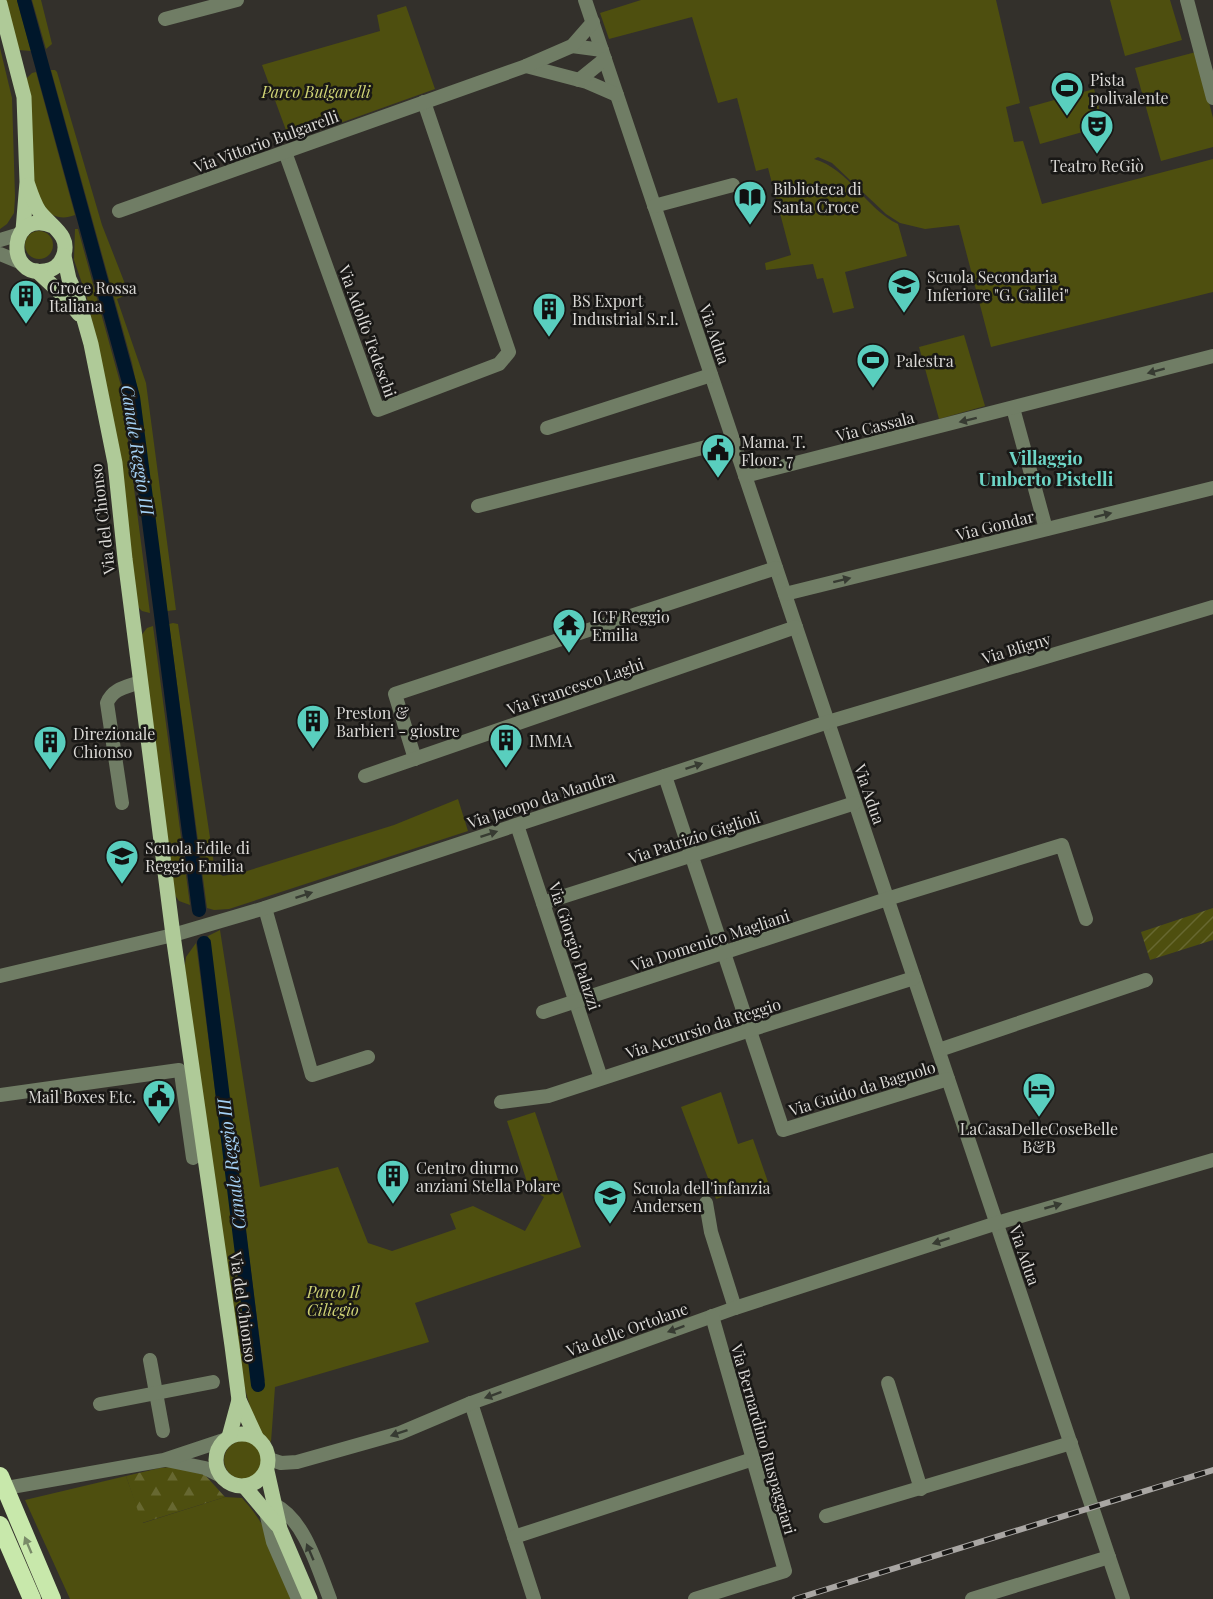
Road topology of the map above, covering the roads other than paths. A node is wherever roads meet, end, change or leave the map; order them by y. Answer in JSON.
{"nodes":[{"id":1,"x":237,"y":0,"type":"edge"},
{"id":2,"x":585,"y":0,"type":"edge"},
{"id":3,"x":1187,"y":0,"type":"edge"},
{"id":4,"x":0,"y":4,"type":"edge"},
{"id":5,"x":165,"y":19,"type":"dead end"},
{"id":6,"x":592,"y":22,"type":"junction"},
{"id":7,"x":572,"y":46,"type":"junction"},
{"id":8,"x":603,"y":54,"type":"junction"},
{"id":9,"x":526,"y":66,"type":"junction"},
{"id":10,"x":579,"y":80,"type":"junction"},
{"id":11,"x":617,"y":94,"type":"junction"},
{"id":12,"x":1213,"y":98,"type":"edge"},
{"id":13,"x":424,"y":102,"type":"junction"},
{"id":14,"x":285,"y":152,"type":"junction"},
{"id":15,"x":27,"y":182,"type":"junction"},
{"id":16,"x":733,"y":186,"type":"dead end"},
{"id":17,"x":654,"y":206,"type":"junction"},
{"id":18,"x":120,"y":211,"type":"dead end"},
{"id":19,"x":53,"y":226,"type":"junction"},
{"id":20,"x":21,"y":232,"type":"junction"},
{"id":21,"x":0,"y":240,"type":"edge"},
{"id":22,"x":0,"y":254,"type":"edge"},
{"id":23,"x":64,"y":256,"type":"junction"},
{"id":24,"x":22,"y":263,"type":"junction"},
{"id":25,"x":37,"y":271,"type":"junction"},
{"id":26,"x":83,"y":319,"type":"junction"},
{"id":27,"x":1213,"y":356,"type":"edge"},
{"id":28,"x":711,"y":375,"type":"junction"},
{"id":29,"x":1013,"y":408,"type":"junction"},
{"id":30,"x":547,"y":428,"type":"dead end"},
{"id":31,"x":733,"y":440,"type":"junction"},
{"id":32,"x":745,"y":476,"type":"junction"},
{"id":33,"x":1213,"y":488,"type":"edge"},
{"id":34,"x":478,"y":506,"type":"dead end"},
{"id":35,"x":1046,"y":529,"type":"junction"},
{"id":36,"x":776,"y":568,"type":"junction"},
{"id":37,"x":785,"y":594,"type":"junction"},
{"id":38,"x":1213,"y":607,"type":"edge"},
{"id":39,"x":796,"y":627,"type":"junction"},
{"id":40,"x":141,"y":682,"type":"junction"},
{"id":41,"x":828,"y":722,"type":"junction"},
{"id":42,"x":415,"y":759,"type":"junction"},
{"id":43,"x":366,"y":776,"type":"dead end"},
{"id":44,"x":665,"y":776,"type":"junction"},
{"id":45,"x":122,"y":803,"type":"dead end"},
{"id":46,"x":855,"y":803,"type":"junction"},
{"id":47,"x":517,"y":825,"type":"junction"},
{"id":48,"x":691,"y":856,"type":"junction"},
{"id":49,"x":888,"y":899,"type":"junction"},
{"id":50,"x":543,"y":903,"type":"junction"},
{"id":51,"x":265,"y":908,"type":"junction"},
{"id":52,"x":1086,"y":919,"type":"dead end"},
{"id":53,"x":173,"y":935,"type":"junction"},
{"id":54,"x":724,"y":952,"type":"junction"},
{"id":55,"x":0,"y":976,"type":"edge"},
{"id":56,"x":914,"y":978,"type":"junction"},
{"id":57,"x":1146,"y":980,"type":"dead end"},
{"id":58,"x":575,"y":1002,"type":"junction"},
{"id":59,"x":543,"y":1012,"type":"dead end"},
{"id":60,"x":750,"y":1030,"type":"junction"},
{"id":61,"x":939,"y":1050,"type":"junction"},
{"id":62,"x":368,"y":1057,"type":"dead end"},
{"id":63,"x":601,"y":1078,"type":"junction"},
{"id":64,"x":948,"y":1078,"type":"junction"},
{"id":65,"x":0,"y":1095,"type":"edge"},
{"id":66,"x":501,"y":1102,"type":"dead end"},
{"id":67,"x":192,"y":1158,"type":"dead end"},
{"id":68,"x":1213,"y":1160,"type":"edge"},
{"id":69,"x":706,"y":1203,"type":"dead end"},
{"id":70,"x":997,"y":1223,"type":"junction"},
{"id":71,"x":735,"y":1308,"type":"junction"},
{"id":72,"x":712,"y":1316,"type":"junction"},
{"id":73,"x":150,"y":1360,"type":"dead end"},
{"id":74,"x":213,"y":1382,"type":"dead end"},
{"id":75,"x":888,"y":1383,"type":"dead end"},
{"id":76,"x":156,"y":1393,"type":"junction"},
{"id":77,"x":239,"y":1400,"type":"junction"},
{"id":78,"x":471,"y":1403,"type":"junction"},
{"id":79,"x":100,"y":1404,"type":"dead end"},
{"id":80,"x":162,"y":1431,"type":"dead end"},
{"id":81,"x":256,"y":1437,"type":"junction"},
{"id":82,"x":227,"y":1438,"type":"junction"},
{"id":83,"x":1071,"y":1443,"type":"junction"},
{"id":84,"x":753,"y":1459,"type":"junction"},
{"id":85,"x":164,"y":1460,"type":"junction"},
{"id":86,"x":268,"y":1465,"type":"junction"},
{"id":87,"x":0,"y":1476,"type":"edge"},
{"id":88,"x":221,"y":1476,"type":"junction"},
{"id":89,"x":244,"y":1486,"type":"junction"},
{"id":90,"x":921,"y":1489,"type":"junction"},
{"id":91,"x":0,"y":1490,"type":"edge"},
{"id":92,"x":270,"y":1508,"type":"junction"},
{"id":93,"x":826,"y":1516,"type":"dead end"},
{"id":94,"x":0,"y":1526,"type":"edge"},
{"id":95,"x":514,"y":1537,"type":"junction"},
{"id":96,"x":1109,"y":1557,"type":"junction"},
{"id":97,"x":32,"y":1599,"type":"edge"},
{"id":98,"x":52,"y":1599,"type":"edge"},
{"id":99,"x":298,"y":1599,"type":"edge"},
{"id":100,"x":310,"y":1599,"type":"edge"},
{"id":101,"x":330,"y":1599,"type":"edge"},
{"id":102,"x":534,"y":1599,"type":"edge"},
{"id":103,"x":695,"y":1599,"type":"edge"},
{"id":104,"x":972,"y":1599,"type":"edge"},
{"id":105,"x":1123,"y":1599,"type":"edge"}],
"edges":[{"from":1,"to":5,"type":"street"},
{"from":2,"to":6,"type":"street","name":"Via Adua"},
{"from":3,"to":12,"type":"street"},
{"from":4,"to":15,"type":"main road","name":"Via del Chionso"},
{"from":6,"to":7,"type":"street","name":"Via Vittorio Bulgarelli"},
{"from":6,"to":8,"type":"street","name":"Via Adua"},
{"from":7,"to":8,"type":"street"},
{"from":7,"to":9,"type":"street","name":"Via Vittorio Bulgarelli"},
{"from":8,"to":10,"type":"street"},
{"from":8,"to":11,"type":"street","name":"Via Adua"},
{"from":9,"to":10,"type":"street"},
{"from":9,"to":13,"type":"street","name":"Via Vittorio Bulgarelli"},
{"from":10,"to":11,"type":"street"},
{"from":11,"to":17,"type":"street","name":"Via Adua"},
{"from":13,"to":14,"type":"street","name":"Via Vittorio Bulgarelli"},
{"from":13,"to":14,"type":"street","name":"Via Adolfo Tedeschi"},
{"from":14,"to":18,"type":"street","name":"Via Vittorio Bulgarelli"},
{"from":15,"to":19,"type":"main road","name":"Via del Chionso"},
{"from":15,"to":20,"type":"main road","name":"Via del Chionso"},
{"from":16,"to":17,"type":"street"},
{"from":17,"to":28,"type":"street","name":"Via Adua"},
{"from":19,"to":20,"type":"main road"},
{"from":19,"to":23,"type":"main road","name":"Via del Chionso"},
{"from":20,"to":21,"type":"street"},
{"from":20,"to":24,"type":"main road","name":"Via del Chionso"},
{"from":22,"to":24,"type":"street"},
{"from":23,"to":25,"type":"main road"},
{"from":23,"to":26,"type":"main road","name":"Via del Chionso"},
{"from":24,"to":25,"type":"main road","name":"Via del Chionso"},
{"from":25,"to":26,"type":"main road","name":"Via del Chionso"},
{"from":26,"to":40,"type":"main road","name":"Via del Chionso"},
{"from":27,"to":29,"type":"street","name":"Via Cassala","one_way":true},
{"from":28,"to":30,"type":"street"},
{"from":28,"to":31,"type":"street","name":"Via Adua"},
{"from":29,"to":32,"type":"street","name":"Via Cassala","one_way":true},
{"from":29,"to":35,"type":"street"},
{"from":31,"to":32,"type":"street","name":"Via Adua"},
{"from":31,"to":34,"type":"street"},
{"from":32,"to":36,"type":"street","name":"Via Adua"},
{"from":35,"to":33,"type":"street","name":"Via Gondar","one_way":true},
{"from":37,"to":35,"type":"street","name":"Via Gondar","one_way":true},
{"from":36,"to":37,"type":"street","name":"Via Adua"},
{"from":36,"to":42,"type":"street"},
{"from":37,"to":39,"type":"street","name":"Via Adua"},
{"from":38,"to":41,"type":"street","name":"Via Bligny"},
{"from":39,"to":41,"type":"street","name":"Via Adua"},
{"from":39,"to":42,"type":"street","name":"Via Francesco Laghi"},
{"from":40,"to":45,"type":"street"},
{"from":40,"to":53,"type":"main road","name":"Via del Chionso"},
{"from":44,"to":41,"type":"street","name":"Via Jacopo da Mandra","one_way":true},
{"from":41,"to":46,"type":"street","name":"Via Adua"},
{"from":42,"to":43,"type":"street","name":"Via Francesco Laghi"},
{"from":44,"to":47,"type":"street","name":"Via Jacopo da Mandra"},
{"from":44,"to":48,"type":"street"},
{"from":46,"to":48,"type":"street","name":"Via Patrizio Giglioli"},
{"from":46,"to":49,"type":"street","name":"Via Adua"},
{"from":47,"to":50,"type":"street","name":"Via Giorgio Palazzi"},
{"from":51,"to":47,"type":"street","name":"Via Jacopo da Mandra","one_way":true},
{"from":48,"to":50,"type":"street","name":"Via Patrizio Giglioli"},
{"from":48,"to":54,"type":"street"},
{"from":49,"to":52,"type":"street","name":"Via Domenico Magliani"},
{"from":49,"to":54,"type":"street","name":"Via Domenico Magliani"},
{"from":49,"to":56,"type":"street","name":"Via Adua"},
{"from":50,"to":58,"type":"street","name":"Via Giorgio Palazzi"},
{"from":51,"to":53,"type":"street","name":"Via Jacopo da Mandra"},
{"from":51,"to":62,"type":"street"},
{"from":53,"to":55,"type":"street"},
{"from":53,"to":77,"type":"main road","name":"Via del Chionso"},
{"from":54,"to":58,"type":"street","name":"Via Domenico Magliani"},
{"from":54,"to":60,"type":"street"},
{"from":56,"to":60,"type":"street","name":"Via Accursio da Reggio"},
{"from":56,"to":61,"type":"street","name":"Via Adua"},
{"from":57,"to":61,"type":"street"},
{"from":58,"to":59,"type":"street","name":"Via Domenico Magliani"},
{"from":58,"to":63,"type":"street","name":"Via Giorgio Palazzi"},
{"from":60,"to":63,"type":"street","name":"Via Accursio da Reggio"},
{"from":60,"to":64,"type":"street","name":"Via Guido da Bagnolo"},
{"from":61,"to":64,"type":"street","name":"Via Adua"},
{"from":63,"to":66,"type":"street","name":"Via Accursio da Reggio"},
{"from":64,"to":70,"type":"street","name":"Via Adua"},
{"from":65,"to":67,"type":"street"},
{"from":70,"to":68,"type":"street","name":"Via delle Ortolane","one_way":true},
{"from":69,"to":71,"type":"street"},
{"from":70,"to":71,"type":"street","name":"Via delle Ortolane","one_way":true},
{"from":70,"to":83,"type":"street","name":"Via Adua"},
{"from":71,"to":72,"type":"street","name":"Via delle Ortolane"},
{"from":72,"to":78,"type":"street","name":"Via delle Ortolane","one_way":true},
{"from":72,"to":84,"type":"street","name":"Via Bernardino Ruspaggiari"},
{"from":73,"to":76,"type":"street"},
{"from":74,"to":76,"type":"street"},
{"from":75,"to":90,"type":"street"},
{"from":76,"to":79,"type":"street"},
{"from":76,"to":80,"type":"street"},
{"from":77,"to":81,"type":"main road","name":"Via del Chionso"},
{"from":77,"to":82,"type":"main road","name":"Via del Chionso"},
{"from":78,"to":86,"type":"street","name":"Via delle Ortolane","one_way":true},
{"from":78,"to":95,"type":"street"},
{"from":81,"to":82,"type":"main road"},
{"from":81,"to":86,"type":"main road","name":"Via del Chionso"},
{"from":82,"to":85,"type":"street"},
{"from":82,"to":88,"type":"main road","name":"Via del Chionso"},
{"from":83,"to":90,"type":"street"},
{"from":83,"to":96,"type":"street","name":"Via Adua"},
{"from":84,"to":95,"type":"street"},
{"from":84,"to":103,"type":"street","name":"Via Bernardino Ruspaggiari"},
{"from":85,"to":88,"type":"street"},
{"from":85,"to":91,"type":"street"},
{"from":86,"to":89,"type":"main road"},
{"from":86,"to":92,"type":"main road","name":"Via del Chionso"},
{"from":98,"to":87,"type":"highway","one_way":true,"bridge":true},
{"from":88,"to":89,"type":"main road"},
{"from":89,"to":92,"type":"main road"},
{"from":90,"to":93,"type":"street"},
{"from":92,"to":99,"type":"street","name":"Via del Chionso"},
{"from":92,"to":100,"type":"main road","name":"Via del Chionso"},
{"from":101,"to":92,"type":"street","one_way":true},
{"from":94,"to":97,"type":"highway"},
{"from":95,"to":102,"type":"street"},
{"from":96,"to":104,"type":"street"},
{"from":96,"to":105,"type":"street","name":"Via Adua"}]}
